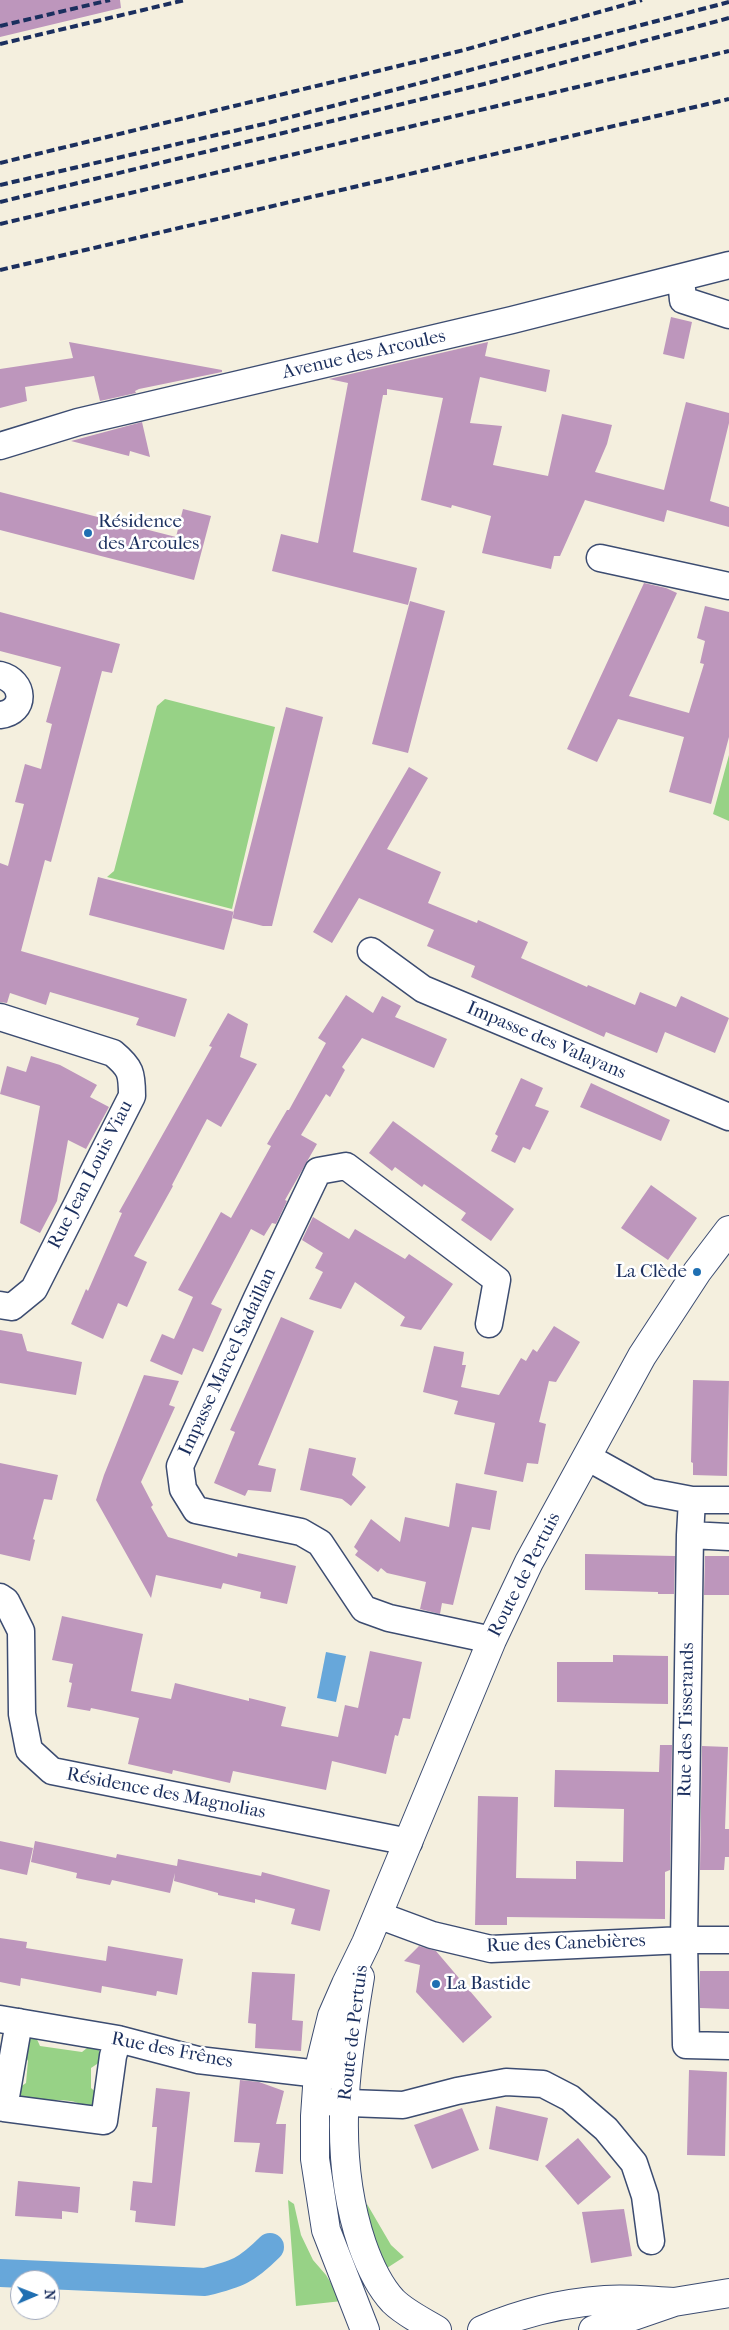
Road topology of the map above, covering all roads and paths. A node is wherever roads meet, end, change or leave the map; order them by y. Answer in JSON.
{"nodes":[{"id":1,"x":729,"y":265,"type":"edge"},
{"id":2,"x":681,"y":278,"type":"junction"},
{"id":3,"x":729,"y":315,"type":"edge"},
{"id":4,"x":0,"y":446,"type":"edge"},
{"id":5,"x":600,"y":558,"type":"dead end"},
{"id":6,"x":729,"y":586,"type":"edge"},
{"id":7,"x":0,"y":675,"type":"edge"},
{"id":8,"x":0,"y":715,"type":"edge"},
{"id":9,"x":371,"y":951,"type":"dead end"},
{"id":10,"x":0,"y":1017,"type":"edge"},
{"id":11,"x":729,"y":1117,"type":"edge"},
{"id":12,"x":729,"y":1230,"type":"edge"},
{"id":13,"x":0,"y":1305,"type":"edge"},
{"id":14,"x":489,"y":1324,"type":"dead end"},
{"id":15,"x":587,"y":1456,"type":"junction"},
{"id":16,"x":692,"y":1500,"type":"junction"},
{"id":17,"x":729,"y":1500,"type":"edge"},
{"id":18,"x":690,"y":1535,"type":"junction"},
{"id":19,"x":729,"y":1537,"type":"edge"},
{"id":20,"x":0,"y":1597,"type":"edge"},
{"id":21,"x":492,"y":1640,"type":"junction"},
{"id":22,"x":408,"y":1842,"type":"junction"},
{"id":23,"x":378,"y":1915,"type":"junction"},
{"id":24,"x":684,"y":1940,"type":"junction"},
{"id":25,"x":729,"y":1940,"type":"edge"},
{"id":26,"x":366,"y":1943,"type":"junction"},
{"id":27,"x":9,"y":2021,"type":"edge"},
{"id":28,"x":118,"y":2039,"type":"junction"},
{"id":29,"x":729,"y":2046,"type":"edge"},
{"id":30,"x":318,"y":2073,"type":"junction"},
{"id":31,"x":345,"y":2090,"type":"junction"},
{"id":32,"x":316,"y":2102,"type":"junction"},
{"id":33,"x":651,"y":2241,"type":"dead end"},
{"id":34,"x":729,"y":2293,"type":"edge"},
{"id":35,"x":674,"y":2302,"type":"junction"},
{"id":36,"x":365,"y":2330,"type":"edge"},
{"id":37,"x":437,"y":2330,"type":"edge"},
{"id":38,"x":447,"y":2330,"type":"edge"},
{"id":39,"x":458,"y":2330,"type":"edge"},
{"id":40,"x":482,"y":2330,"type":"edge"},
{"id":41,"x":593,"y":2330,"type":"edge"}],
"edges":[{"from":1,"to":2,"type":"street","name":"Avenue des Arcoules"},
{"from":2,"to":3,"type":"street"},
{"from":2,"to":4,"type":"street","name":"Avenue des Arcoules"},
{"from":5,"to":6,"type":"street"},
{"from":7,"to":8,"type":"street"},
{"from":9,"to":11,"type":"street","name":"Impasse des Valayans"},
{"from":10,"to":13,"type":"street","name":"Rue Jean Louis Viau"},
{"from":12,"to":15,"type":"main road","name":"Route de Pertuis"},
{"from":14,"to":21,"type":"street","name":"Impasse Marcel Sadaillan"},
{"from":15,"to":16,"type":"street"},
{"from":15,"to":21,"type":"main road","name":"Route de Pertuis"},
{"from":16,"to":17,"type":"street"},
{"from":16,"to":18,"type":"street","name":"Rue des Tisserands"},
{"from":18,"to":19,"type":"street"},
{"from":18,"to":24,"type":"street","name":"Rue des Tisserands"},
{"from":20,"to":22,"type":"street","name":"Résidence des Magnolias"},
{"from":21,"to":22,"type":"main road","name":"Route de Pertuis"},
{"from":22,"to":23,"type":"main road","name":"Route de Pertuis"},
{"from":23,"to":24,"type":"street","name":"Rue des Canebières"},
{"from":23,"to":26,"type":"main road","name":"Route de Pertuis"},
{"from":24,"to":25,"type":"street","name":"Rue des Canebières"},
{"from":24,"to":29,"type":"street","name":"Rue des Tisserands"},
{"from":26,"to":30,"type":"main road","name":"Route de Pertuis"},
{"from":26,"to":31,"type":"main road","name":"Route de Pertuis"},
{"from":27,"to":28,"type":"street","name":"Rue des Frênes"},
{"from":27,"to":28,"type":"street"},
{"from":28,"to":30,"type":"street","name":"Rue des Frênes"},
{"from":30,"to":31,"type":"street","name":"Rue des Frênes"},
{"from":30,"to":32,"type":"main road","name":"Route de Pertuis"},
{"from":31,"to":32,"type":"street"},
{"from":31,"to":33,"type":"street"},
{"from":31,"to":37,"type":"main road","name":"Route de Pertuis"},
{"from":32,"to":36,"type":"main road","name":"Route de Pertuis"},
{"from":34,"to":35,"type":"main road"},
{"from":35,"to":40,"type":"main road"},
{"from":35,"to":41,"type":"main road"},
{"from":38,"to":39,"type":"main road"}]}
